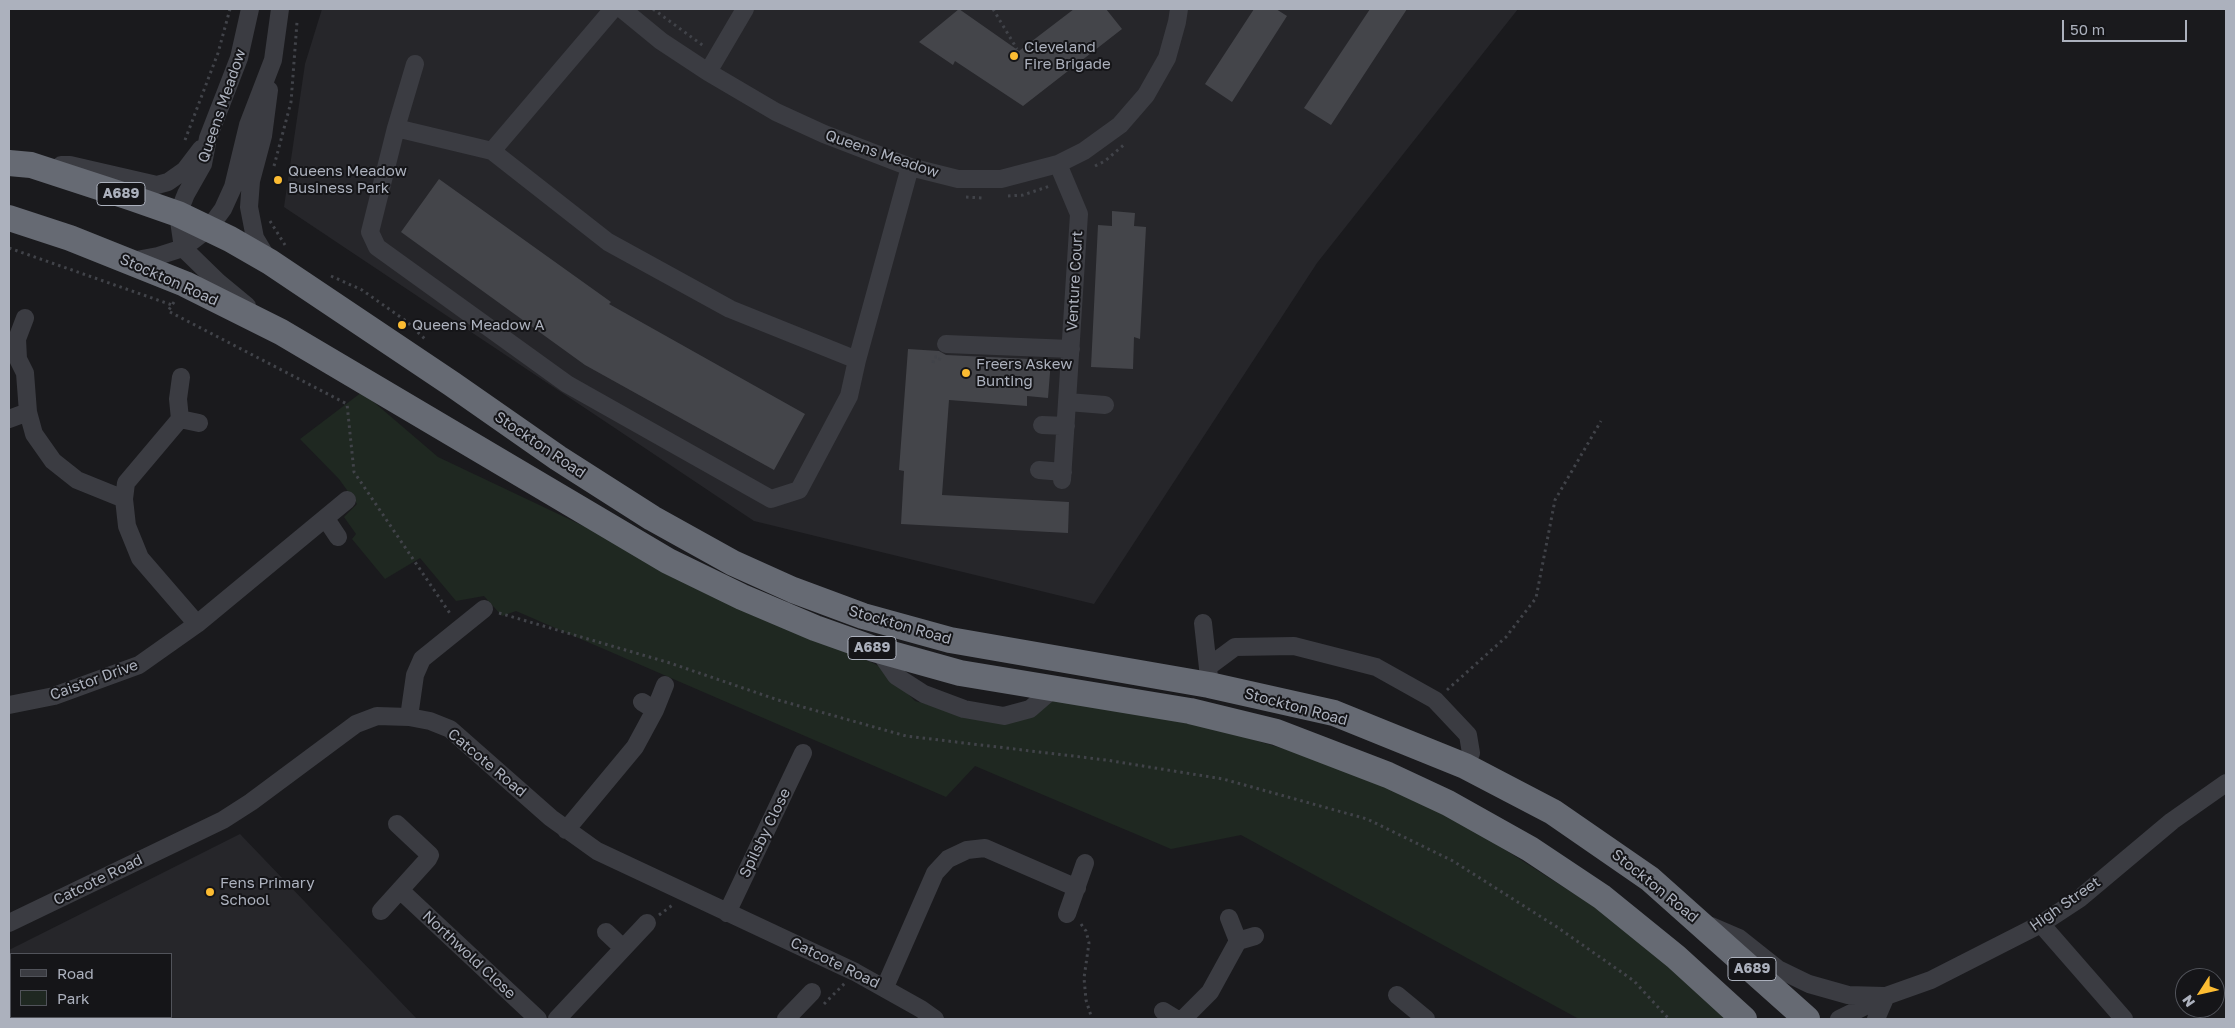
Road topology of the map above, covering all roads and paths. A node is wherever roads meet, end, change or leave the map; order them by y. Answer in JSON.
{"nodes":[{"id":1,"x":230,"y":9,"type":"edge"},
{"id":2,"x":250,"y":9,"type":"edge"},
{"id":3,"x":280,"y":9,"type":"edge"},
{"id":4,"x":614,"y":9,"type":"edge"},
{"id":5,"x":622,"y":9,"type":"edge"},
{"id":6,"x":653,"y":9,"type":"edge"},
{"id":7,"x":745,"y":9,"type":"edge"},
{"id":8,"x":993,"y":9,"type":"edge"},
{"id":9,"x":1179,"y":9,"type":"edge"},
{"id":10,"x":1017,"y":49,"type":"dead end"},
{"id":11,"x":717,"y":56,"type":"junction"},
{"id":12,"x":273,"y":60,"type":"junction"},
{"id":13,"x":415,"y":64,"type":"dead end"},
{"id":14,"x":708,"y":72,"type":"junction"},
{"id":15,"x":396,"y":128,"type":"junction"},
{"id":16,"x":208,"y":138,"type":"junction"},
{"id":17,"x":1128,"y":141,"type":"dead end"},
{"id":18,"x":184,"y":143,"type":"dead end"},
{"id":19,"x":492,"y":151,"type":"junction"},
{"id":20,"x":20,"y":164,"type":"edge"},
{"id":21,"x":1058,"y":164,"type":"junction"},
{"id":22,"x":910,"y":167,"type":"junction"},
{"id":23,"x":1065,"y":181,"type":"junction"},
{"id":24,"x":1004,"y":196,"type":"dead end"},
{"id":25,"x":964,"y":197,"type":"dead end"},
{"id":26,"x":987,"y":198,"type":"dead end"},
{"id":27,"x":178,"y":214,"type":"junction"},
{"id":28,"x":9,"y":218,"type":"edge"},
{"id":29,"x":209,"y":228,"type":"junction"},
{"id":30,"x":9,"y":248,"type":"edge"},
{"id":31,"x":183,"y":248,"type":"junction"},
{"id":32,"x":129,"y":261,"type":"junction"},
{"id":33,"x":270,"y":262,"type":"junction"},
{"id":34,"x":178,"y":294,"type":"junction"},
{"id":35,"x":25,"y":318,"type":"dead end"},
{"id":36,"x":281,"y":332,"type":"junction"},
{"id":37,"x":946,"y":344,"type":"dead end"},
{"id":38,"x":1071,"y":349,"type":"junction"},
{"id":39,"x":857,"y":360,"type":"junction"},
{"id":40,"x":180,"y":377,"type":"dead end"},
{"id":41,"x":1068,"y":402,"type":"junction"},
{"id":42,"x":1104,"y":405,"type":"dead end"},
{"id":43,"x":28,"y":412,"type":"junction"},
{"id":44,"x":9,"y":419,"type":"edge"},
{"id":45,"x":180,"y":419,"type":"junction"},
{"id":46,"x":1601,"y":421,"type":"dead end"},
{"id":47,"x":199,"y":423,"type":"dead end"},
{"id":48,"x":1042,"y":425,"type":"dead end"},
{"id":49,"x":1066,"y":426,"type":"junction"},
{"id":50,"x":1039,"y":470,"type":"dead end"},
{"id":51,"x":124,"y":499,"type":"junction"},
{"id":52,"x":347,"y":500,"type":"dead end"},
{"id":53,"x":326,"y":518,"type":"junction"},
{"id":54,"x":338,"y":537,"type":"dead end"},
{"id":55,"x":484,"y":609,"type":"joint"},
{"id":56,"x":1203,"y":623,"type":"dead end"},
{"id":57,"x":196,"y":624,"type":"junction"},
{"id":58,"x":460,"y":628,"type":"junction"},
{"id":59,"x":878,"y":650,"type":"junction"},
{"id":60,"x":1209,"y":676,"type":"junction"},
{"id":61,"x":665,"y":685,"type":"dead end"},
{"id":62,"x":1052,"y":690,"type":"junction"},
{"id":63,"x":1435,"y":700,"type":"junction"},
{"id":64,"x":9,"y":706,"type":"edge"},
{"id":65,"x":409,"y":717,"type":"junction"},
{"id":66,"x":803,"y":753,"type":"dead end"},
{"id":67,"x":1465,"y":766,"type":"junction"},
{"id":68,"x":2226,"y":783,"type":"edge"},
{"id":69,"x":397,"y":824,"type":"dead end"},
{"id":70,"x":566,"y":830,"type":"junction"},
{"id":71,"x":1085,"y":863,"type":"dead end"},
{"id":72,"x":1077,"y":888,"type":"junction"},
{"id":73,"x":400,"y":890,"type":"junction"},
{"id":74,"x":686,"y":894,"type":"junction"},
{"id":75,"x":381,"y":911,"type":"dead end"},
{"id":76,"x":727,"y":912,"type":"junction"},
{"id":77,"x":1067,"y":914,"type":"joint"},
{"id":78,"x":1229,"y":918,"type":"dead end"},
{"id":79,"x":1697,"y":920,"type":"junction"},
{"id":80,"x":647,"y":923,"type":"joint"},
{"id":81,"x":9,"y":924,"type":"edge"},
{"id":82,"x":2041,"y":924,"type":"junction"},
{"id":83,"x":606,"y":932,"type":"dead end"},
{"id":84,"x":623,"y":948,"type":"junction"},
{"id":85,"x":855,"y":972,"type":"junction"},
{"id":86,"x":884,"y":987,"type":"junction"},
{"id":87,"x":812,"y":992,"type":"joint"},
{"id":88,"x":1397,"y":995,"type":"dead end"},
{"id":89,"x":1886,"y":996,"type":"junction"},
{"id":90,"x":538,"y":1019,"type":"edge"},
{"id":91,"x":557,"y":1019,"type":"edge"},
{"id":92,"x":786,"y":1019,"type":"edge"},
{"id":93,"x":934,"y":1019,"type":"edge"},
{"id":94,"x":1092,"y":1019,"type":"edge"},
{"id":95,"x":1182,"y":1019,"type":"edge"},
{"id":96,"x":1426,"y":1019,"type":"edge"},
{"id":97,"x":1669,"y":1019,"type":"edge"},
{"id":98,"x":1744,"y":1019,"type":"edge"},
{"id":99,"x":1807,"y":1019,"type":"edge"},
{"id":100,"x":1839,"y":1019,"type":"edge"},
{"id":101,"x":1876,"y":1019,"type":"edge"},
{"id":102,"x":2124,"y":1019,"type":"edge"}],
"edges":[{"from":1,"to":18,"type":"path"},
{"from":2,"to":16,"type":"street","name":"Queens Meadow"},
{"from":3,"to":12,"type":"street","name":"Queens Meadow"},
{"from":4,"to":19,"type":"street"},
{"from":5,"to":14,"type":"street","name":"Queens Meadow"},
{"from":6,"to":11,"type":"path"},
{"from":7,"to":11,"type":"street"},
{"from":8,"to":10,"type":"path"},
{"from":9,"to":21,"type":"street","name":"Queens Meadow"},
{"from":11,"to":14,"type":"street"},
{"from":12,"to":29,"type":"street","name":"Queens Meadow"},
{"from":12,"to":33,"type":"street","name":"Queens Meadow"},
{"from":13,"to":15,"type":"street"},
{"from":14,"to":22,"type":"street","name":"Queens Meadow"},
{"from":15,"to":19,"type":"street"},
{"from":15,"to":39,"type":"street"},
{"from":16,"to":20,"type":"street"},
{"from":16,"to":27,"type":"street","name":"Queens Meadow"},
{"from":17,"to":23,"type":"path"},
{"from":19,"to":39,"type":"street"},
{"from":20,"to":27,"type":"highway","name":"Stockton Road","number":"A689"},
{"from":21,"to":22,"type":"street","name":"Queens Meadow"},
{"from":21,"to":23,"type":"street"},
{"from":22,"to":39,"type":"street"},
{"from":23,"to":24,"type":"path"},
{"from":23,"to":38,"type":"street","name":"Venture Court"},
{"from":25,"to":26,"type":"path"},
{"from":27,"to":29,"type":"highway","name":"Stockton Road","number":"A689"},
{"from":27,"to":31,"type":"street"},
{"from":28,"to":32,"type":"highway","name":"Stockton Road","number":"A689"},
{"from":29,"to":31,"type":"street","name":"Queens Meadow"},
{"from":29,"to":33,"type":"highway","name":"Stockton Road","number":"A689"},
{"from":30,"to":34,"type":"path"},
{"from":31,"to":32,"type":"street","name":"Queens Meadow"},
{"from":31,"to":36,"type":"street"},
{"from":32,"to":34,"type":"highway","name":"Stockton Road","number":"A689"},
{"from":33,"to":60,"type":"highway","name":"Stockton Road","number":"A689"},
{"from":34,"to":36,"type":"highway","name":"Stockton Road","number":"A689"},
{"from":34,"to":58,"type":"path"},
{"from":35,"to":43,"type":"street"},
{"from":36,"to":59,"type":"highway","name":"Stockton Road","number":"A689"},
{"from":37,"to":38,"type":"street","name":"Venture Court"},
{"from":38,"to":41,"type":"street","name":"Venture Court"},
{"from":40,"to":45,"type":"street"},
{"from":41,"to":42,"type":"street"},
{"from":41,"to":49,"type":"street","name":"Venture Court"},
{"from":43,"to":44,"type":"street"},
{"from":43,"to":51,"type":"street"},
{"from":45,"to":47,"type":"street"},
{"from":45,"to":51,"type":"street"},
{"from":46,"to":63,"type":"path"},
{"from":48,"to":49,"type":"street"},
{"from":49,"to":50,"type":"street","name":"Venture Court"},
{"from":51,"to":57,"type":"street"},
{"from":52,"to":53,"type":"street","name":"Caistor Drive"},
{"from":53,"to":54,"type":"street"},
{"from":53,"to":57,"type":"street","name":"Caistor Drive"},
{"from":55,"to":58,"type":"street"},
{"from":55,"to":97,"type":"path"},
{"from":56,"to":60,"type":"street"},
{"from":57,"to":64,"type":"street","name":"Caistor Drive"},
{"from":58,"to":65,"type":"street"},
{"from":59,"to":62,"type":"highway","name":"Stockton Road","number":"A689"},
{"from":59,"to":62,"type":"street"},
{"from":60,"to":63,"type":"street"},
{"from":60,"to":67,"type":"highway","name":"Stockton Road","number":"A689"},
{"from":61,"to":70,"type":"street"},
{"from":62,"to":98,"type":"highway","name":"Stockton Road","number":"A689"},
{"from":63,"to":67,"type":"street"},
{"from":65,"to":70,"type":"street","name":"Catcote Road"},
{"from":65,"to":81,"type":"street","name":"Catcote Road"},
{"from":66,"to":76,"type":"street","name":"Spilsby Close"},
{"from":67,"to":79,"type":"highway","name":"Stockton Road","number":"A689"},
{"from":68,"to":82,"type":"street","name":"High Street"},
{"from":69,"to":73,"type":"street"},
{"from":70,"to":74,"type":"street","name":"Catcote Road"},
{"from":71,"to":72,"type":"street"},
{"from":72,"to":77,"type":"street"},
{"from":72,"to":86,"type":"street"},
{"from":73,"to":75,"type":"street"},
{"from":73,"to":90,"type":"street","name":"Northwold Close"},
{"from":74,"to":76,"type":"street","name":"Catcote Road"},
{"from":74,"to":80,"type":"path"},
{"from":76,"to":85,"type":"street","name":"Catcote Road"},
{"from":77,"to":94,"type":"path"},
{"from":78,"to":95,"type":"street"},
{"from":79,"to":89,"type":"street","name":"High Street"},
{"from":79,"to":99,"type":"highway","name":"Stockton Road","number":"A689"},
{"from":80,"to":84,"type":"street"},
{"from":82,"to":89,"type":"street","name":"High Street"},
{"from":82,"to":102,"type":"street"},
{"from":83,"to":84,"type":"street"},
{"from":84,"to":91,"type":"street"},
{"from":85,"to":86,"type":"street","name":"Catcote Road"},
{"from":85,"to":87,"type":"path"},
{"from":86,"to":93,"type":"street","name":"Catcote Road"},
{"from":87,"to":92,"type":"street"},
{"from":88,"to":96,"type":"street"},
{"from":89,"to":100,"type":"street","name":"High Street"},
{"from":89,"to":101,"type":"street"}]}
